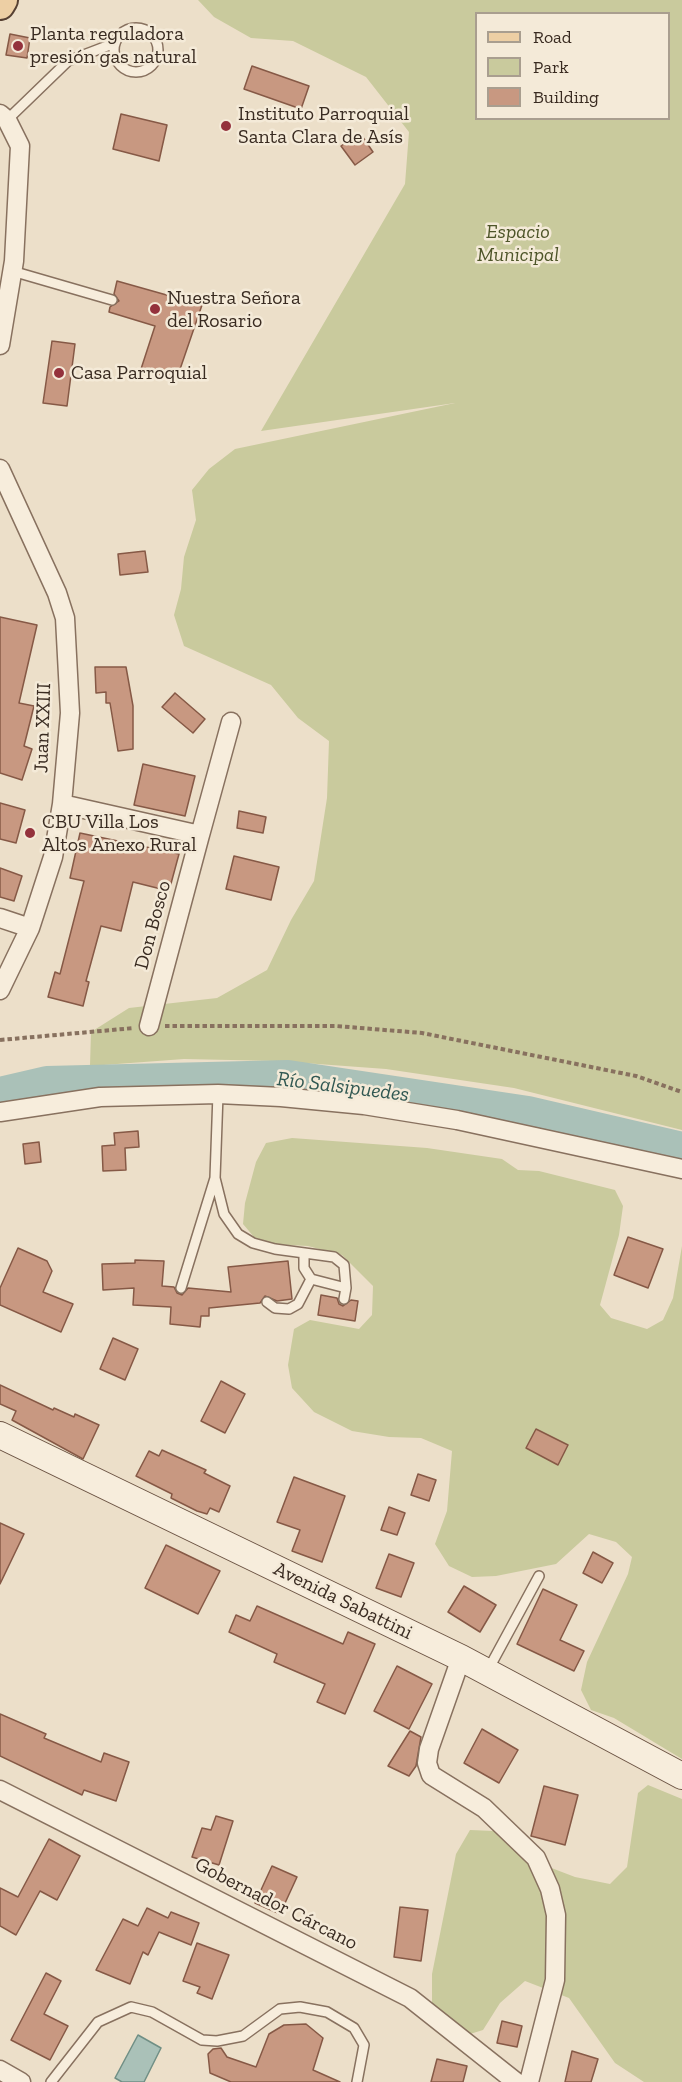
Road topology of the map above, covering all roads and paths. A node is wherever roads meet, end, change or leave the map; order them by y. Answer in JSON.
{"nodes":[{"id":1,"x":3,"y":0,"type":"edge"},
{"id":2,"x":0,"y":5,"type":"edge"},
{"id":3,"x":115,"y":43,"type":"junction"},
{"id":4,"x":4,"y":117,"type":"edge"},
{"id":5,"x":12,"y":271,"type":"junction"},
{"id":6,"x":112,"y":300,"type":"dead end"},
{"id":7,"x":0,"y":345,"type":"edge"},
{"id":8,"x":0,"y":469,"type":"edge"},
{"id":9,"x":231,"y":722,"type":"dead end"},
{"id":10,"x":62,"y":804,"type":"junction"},
{"id":11,"x":200,"y":835,"type":"junction"},
{"id":12,"x":0,"y":918,"type":"edge"},
{"id":13,"x":30,"y":928,"type":"junction"},
{"id":14,"x":0,"y":990,"type":"edge"},
{"id":15,"x":149,"y":1026,"type":"junction"},
{"id":16,"x":0,"y":1040,"type":"edge"},
{"id":17,"x":682,"y":1092,"type":"edge"},
{"id":18,"x":218,"y":1094,"type":"junction"},
{"id":19,"x":0,"y":1112,"type":"edge"},
{"id":20,"x":682,"y":1169,"type":"edge"},
{"id":21,"x":215,"y":1178,"type":"junction"},
{"id":22,"x":303,"y":1252,"type":"junction"},
{"id":23,"x":311,"y":1279,"type":"junction"},
{"id":24,"x":181,"y":1288,"type":"dead end"},
{"id":25,"x":346,"y":1288,"type":"junction"},
{"id":26,"x":344,"y":1299,"type":"dead end"},
{"id":27,"x":267,"y":1302,"type":"dead end"},
{"id":28,"x":0,"y":1435,"type":"edge"},
{"id":29,"x":539,"y":1576,"type":"dead end"},
{"id":30,"x":461,"y":1658,"type":"junction"},
{"id":31,"x":487,"y":1672,"type":"junction"},
{"id":32,"x":682,"y":1776,"type":"edge"},
{"id":33,"x":0,"y":1790,"type":"edge"},
{"id":34,"x":0,"y":2070,"type":"edge"},
{"id":35,"x":21,"y":2082,"type":"edge"},
{"id":36,"x":51,"y":2082,"type":"edge"},
{"id":37,"x":357,"y":2082,"type":"edge"},
{"id":38,"x":516,"y":2082,"type":"edge"},
{"id":39,"x":529,"y":2082,"type":"edge"}],
"edges":[{"from":1,"to":2,"type":"main road"},
{"from":3,"to":3,"type":"lane"},
{"from":3,"to":4,"type":"lane"},
{"from":4,"to":5,"type":"street"},
{"from":5,"to":6,"type":"lane"},
{"from":5,"to":7,"type":"street"},
{"from":8,"to":10,"type":"street","name":"Juan XXIII"},
{"from":9,"to":11,"type":"street","name":"Don Bosco"},
{"from":10,"to":11,"type":"street"},
{"from":10,"to":13,"type":"street","name":"Juan XXIII"},
{"from":11,"to":15,"type":"street","name":"Don Bosco"},
{"from":12,"to":13,"type":"street"},
{"from":13,"to":14,"type":"street","name":"Juan XXIII"},
{"from":15,"to":16,"type":"path"},
{"from":15,"to":17,"type":"path"},
{"from":18,"to":19,"type":"street"},
{"from":18,"to":20,"type":"street"},
{"from":18,"to":21,"type":"lane"},
{"from":21,"to":22,"type":"lane"},
{"from":21,"to":24,"type":"lane"},
{"from":22,"to":23,"type":"lane"},
{"from":22,"to":25,"type":"lane"},
{"from":23,"to":25,"type":"lane"},
{"from":23,"to":27,"type":"lane"},
{"from":25,"to":26,"type":"lane"},
{"from":28,"to":30,"type":"street","name":"Avenida Sabattini"},
{"from":29,"to":31,"type":"lane"},
{"from":30,"to":31,"type":"street","name":"Avenida Sabattini"},
{"from":30,"to":39,"type":"street"},
{"from":31,"to":32,"type":"street","name":"Avenida Sabattini"},
{"from":33,"to":38,"type":"street","name":"Gobernador Cárcano"},
{"from":34,"to":35,"type":"street"},
{"from":36,"to":37,"type":"lane"}]}
